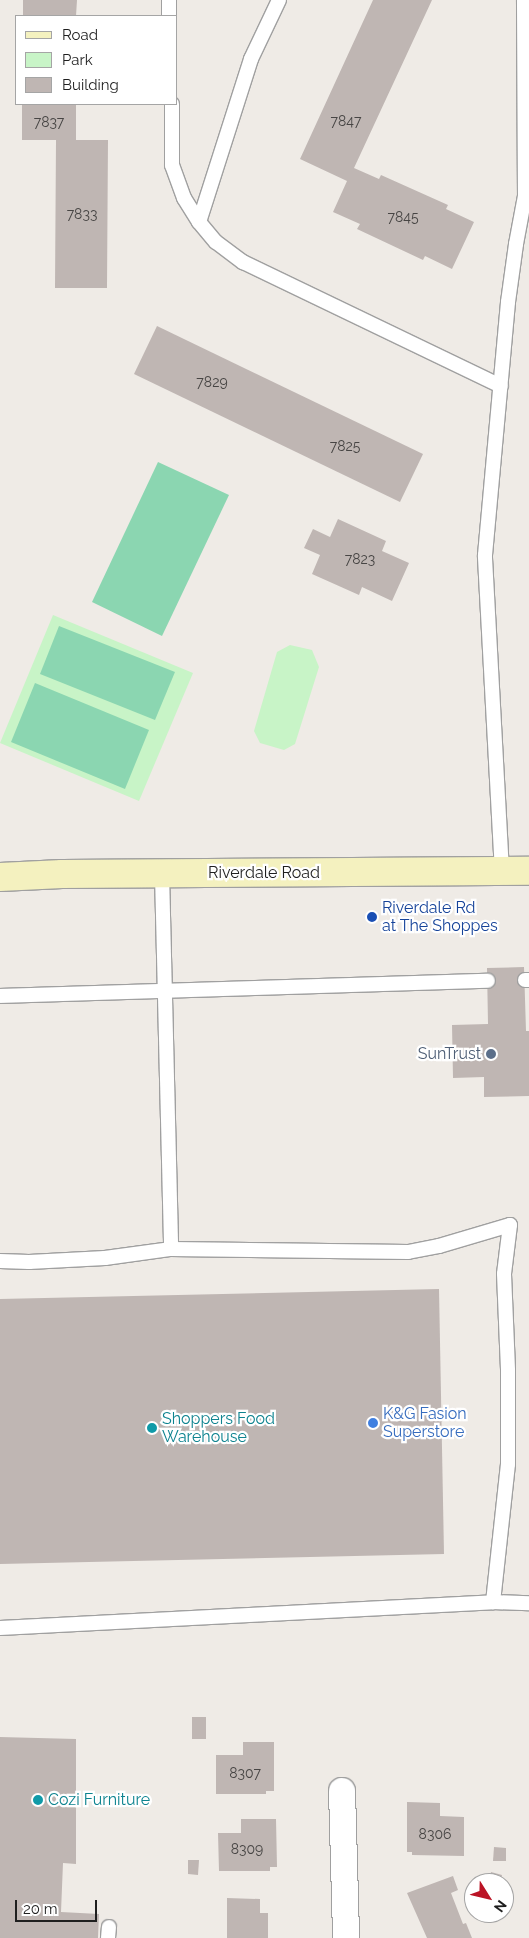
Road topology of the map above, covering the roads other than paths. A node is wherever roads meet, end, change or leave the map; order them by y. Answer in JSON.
{"nodes":[{"id":1,"x":169,"y":0,"type":"edge"},
{"id":2,"x":280,"y":0,"type":"edge"},
{"id":3,"x":524,"y":0,"type":"edge"},
{"id":4,"x":170,"y":15,"type":"edge"},
{"id":5,"x":172,"y":105,"type":"edge"},
{"id":6,"x":199,"y":222,"type":"junction"},
{"id":7,"x":501,"y":386,"type":"junction"},
{"id":8,"x":529,"y":871,"type":"edge"},
{"id":9,"x":502,"y":872,"type":"junction"},
{"id":10,"x":162,"y":874,"type":"junction"},
{"id":11,"x":0,"y":877,"type":"edge"},
{"id":12,"x":488,"y":981,"type":"dead end"},
{"id":13,"x":165,"y":992,"type":"junction"},
{"id":14,"x":0,"y":996,"type":"edge"},
{"id":15,"x":171,"y":1249,"type":"junction"},
{"id":16,"x":0,"y":1261,"type":"edge"},
{"id":17,"x":493,"y":1602,"type":"junction"},
{"id":18,"x":529,"y":1604,"type":"edge"},
{"id":19,"x":0,"y":1628,"type":"edge"},
{"id":20,"x":342,"y":1790,"type":"dead end"},
{"id":21,"x":346,"y":1938,"type":"edge"}],
"edges":[{"from":1,"to":4,"type":"lane"},
{"from":2,"to":6,"type":"lane"},
{"from":3,"to":7,"type":"lane"},
{"from":5,"to":6,"type":"lane"},
{"from":6,"to":7,"type":"lane"},
{"from":7,"to":9,"type":"lane"},
{"from":8,"to":9,"type":"main road","name":"Riverdale Road"},
{"from":9,"to":10,"type":"main road","name":"Riverdale Road"},
{"from":10,"to":11,"type":"main road","name":"Riverdale Road"},
{"from":10,"to":13,"type":"lane"},
{"from":12,"to":13,"type":"lane"},
{"from":13,"to":14,"type":"lane"},
{"from":13,"to":15,"type":"lane"},
{"from":15,"to":16,"type":"lane"},
{"from":15,"to":17,"type":"lane"},
{"from":17,"to":18,"type":"lane"},
{"from":17,"to":19,"type":"lane"},
{"from":20,"to":21,"type":"street"}]}
